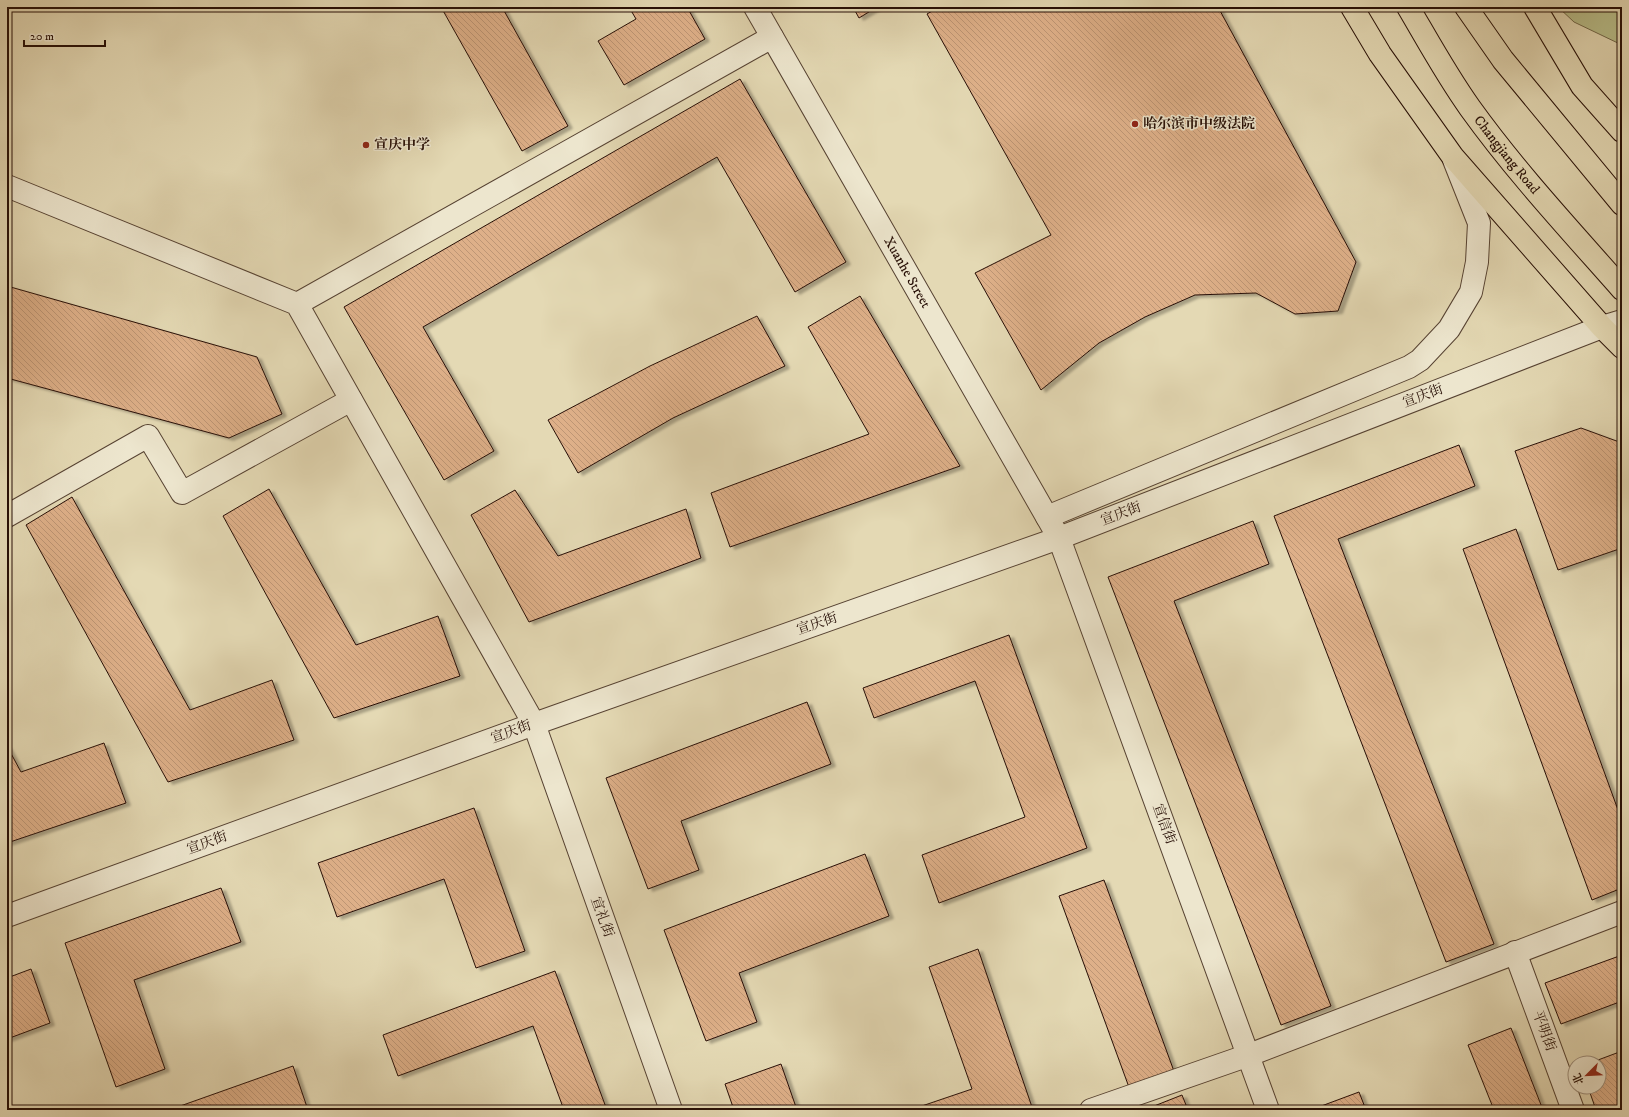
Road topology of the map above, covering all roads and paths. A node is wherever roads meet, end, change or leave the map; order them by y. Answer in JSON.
{"nodes":[{"id":1,"x":755,"y":7,"type":"edge"},
{"id":2,"x":1352,"y":7,"type":"edge"},
{"id":3,"x":1408,"y":7,"type":"edge"},
{"id":4,"x":1466,"y":7,"type":"edge"},
{"id":5,"x":1535,"y":7,"type":"edge"},
{"id":6,"x":772,"y":37,"type":"junction"},
{"id":7,"x":1622,"y":131,"type":"edge"},
{"id":8,"x":1452,"y":157,"type":"junction"},
{"id":9,"x":7,"y":186,"type":"edge"},
{"id":10,"x":1622,"y":204,"type":"edge"},
{"id":11,"x":1622,"y":289,"type":"edge"},
{"id":12,"x":297,"y":304,"type":"junction"},
{"id":13,"x":1622,"y":321,"type":"edge"},
{"id":14,"x":1602,"y":327,"type":"junction"},
{"id":15,"x":1622,"y":347,"type":"edge"},
{"id":16,"x":350,"y":400,"type":"junction"},
{"id":17,"x":7,"y":516,"type":"edge"},
{"id":18,"x":1047,"y":517,"type":"junction"},
{"id":19,"x":1059,"y":538,"type":"junction"},
{"id":20,"x":534,"y":724,"type":"junction"},
{"id":21,"x":1622,"y":912,"type":"edge"},
{"id":22,"x":7,"y":916,"type":"edge"},
{"id":23,"x":1515,"y":952,"type":"junction"},
{"id":24,"x":1249,"y":1055,"type":"junction"},
{"id":25,"x":671,"y":1110,"type":"edge"},
{"id":26,"x":1091,"y":1110,"type":"edge"},
{"id":27,"x":1268,"y":1110,"type":"edge"},
{"id":28,"x":1573,"y":1110,"type":"edge"}],
"edges":[{"from":1,"to":6,"type":"street","name":"Xuanhe Street"},
{"from":2,"to":8,"type":"main road"},
{"from":3,"to":11,"type":"main road","name":"Changjiang Road"},
{"from":4,"to":10,"type":"main road"},
{"from":5,"to":7,"type":"main road"},
{"from":6,"to":12,"type":"street"},
{"from":6,"to":18,"type":"street","name":"Xuanhe Street"},
{"from":8,"to":14,"type":"main road"},
{"from":8,"to":18,"type":"street"},
{"from":9,"to":12,"type":"street"},
{"from":12,"to":16,"type":"street","name":"宣礼街"},
{"from":13,"to":14,"type":"street","name":"宣庆街"},
{"from":14,"to":15,"type":"main road"},
{"from":14,"to":19,"type":"street","name":"宣庆街"},
{"from":16,"to":17,"type":"street"},
{"from":16,"to":20,"type":"street","name":"宣礼街"},
{"from":18,"to":19,"type":"street","name":"Xuanhe Street"},
{"from":19,"to":20,"type":"street","name":"宣庆街"},
{"from":19,"to":24,"type":"street","name":"宣信街"},
{"from":20,"to":22,"type":"street","name":"宣庆街"},
{"from":20,"to":25,"type":"street","name":"宣礼街"},
{"from":21,"to":23,"type":"street"},
{"from":23,"to":24,"type":"street"},
{"from":23,"to":28,"type":"street","name":"平明街"},
{"from":24,"to":26,"type":"street"},
{"from":24,"to":27,"type":"street","name":"宣信街"}]}
